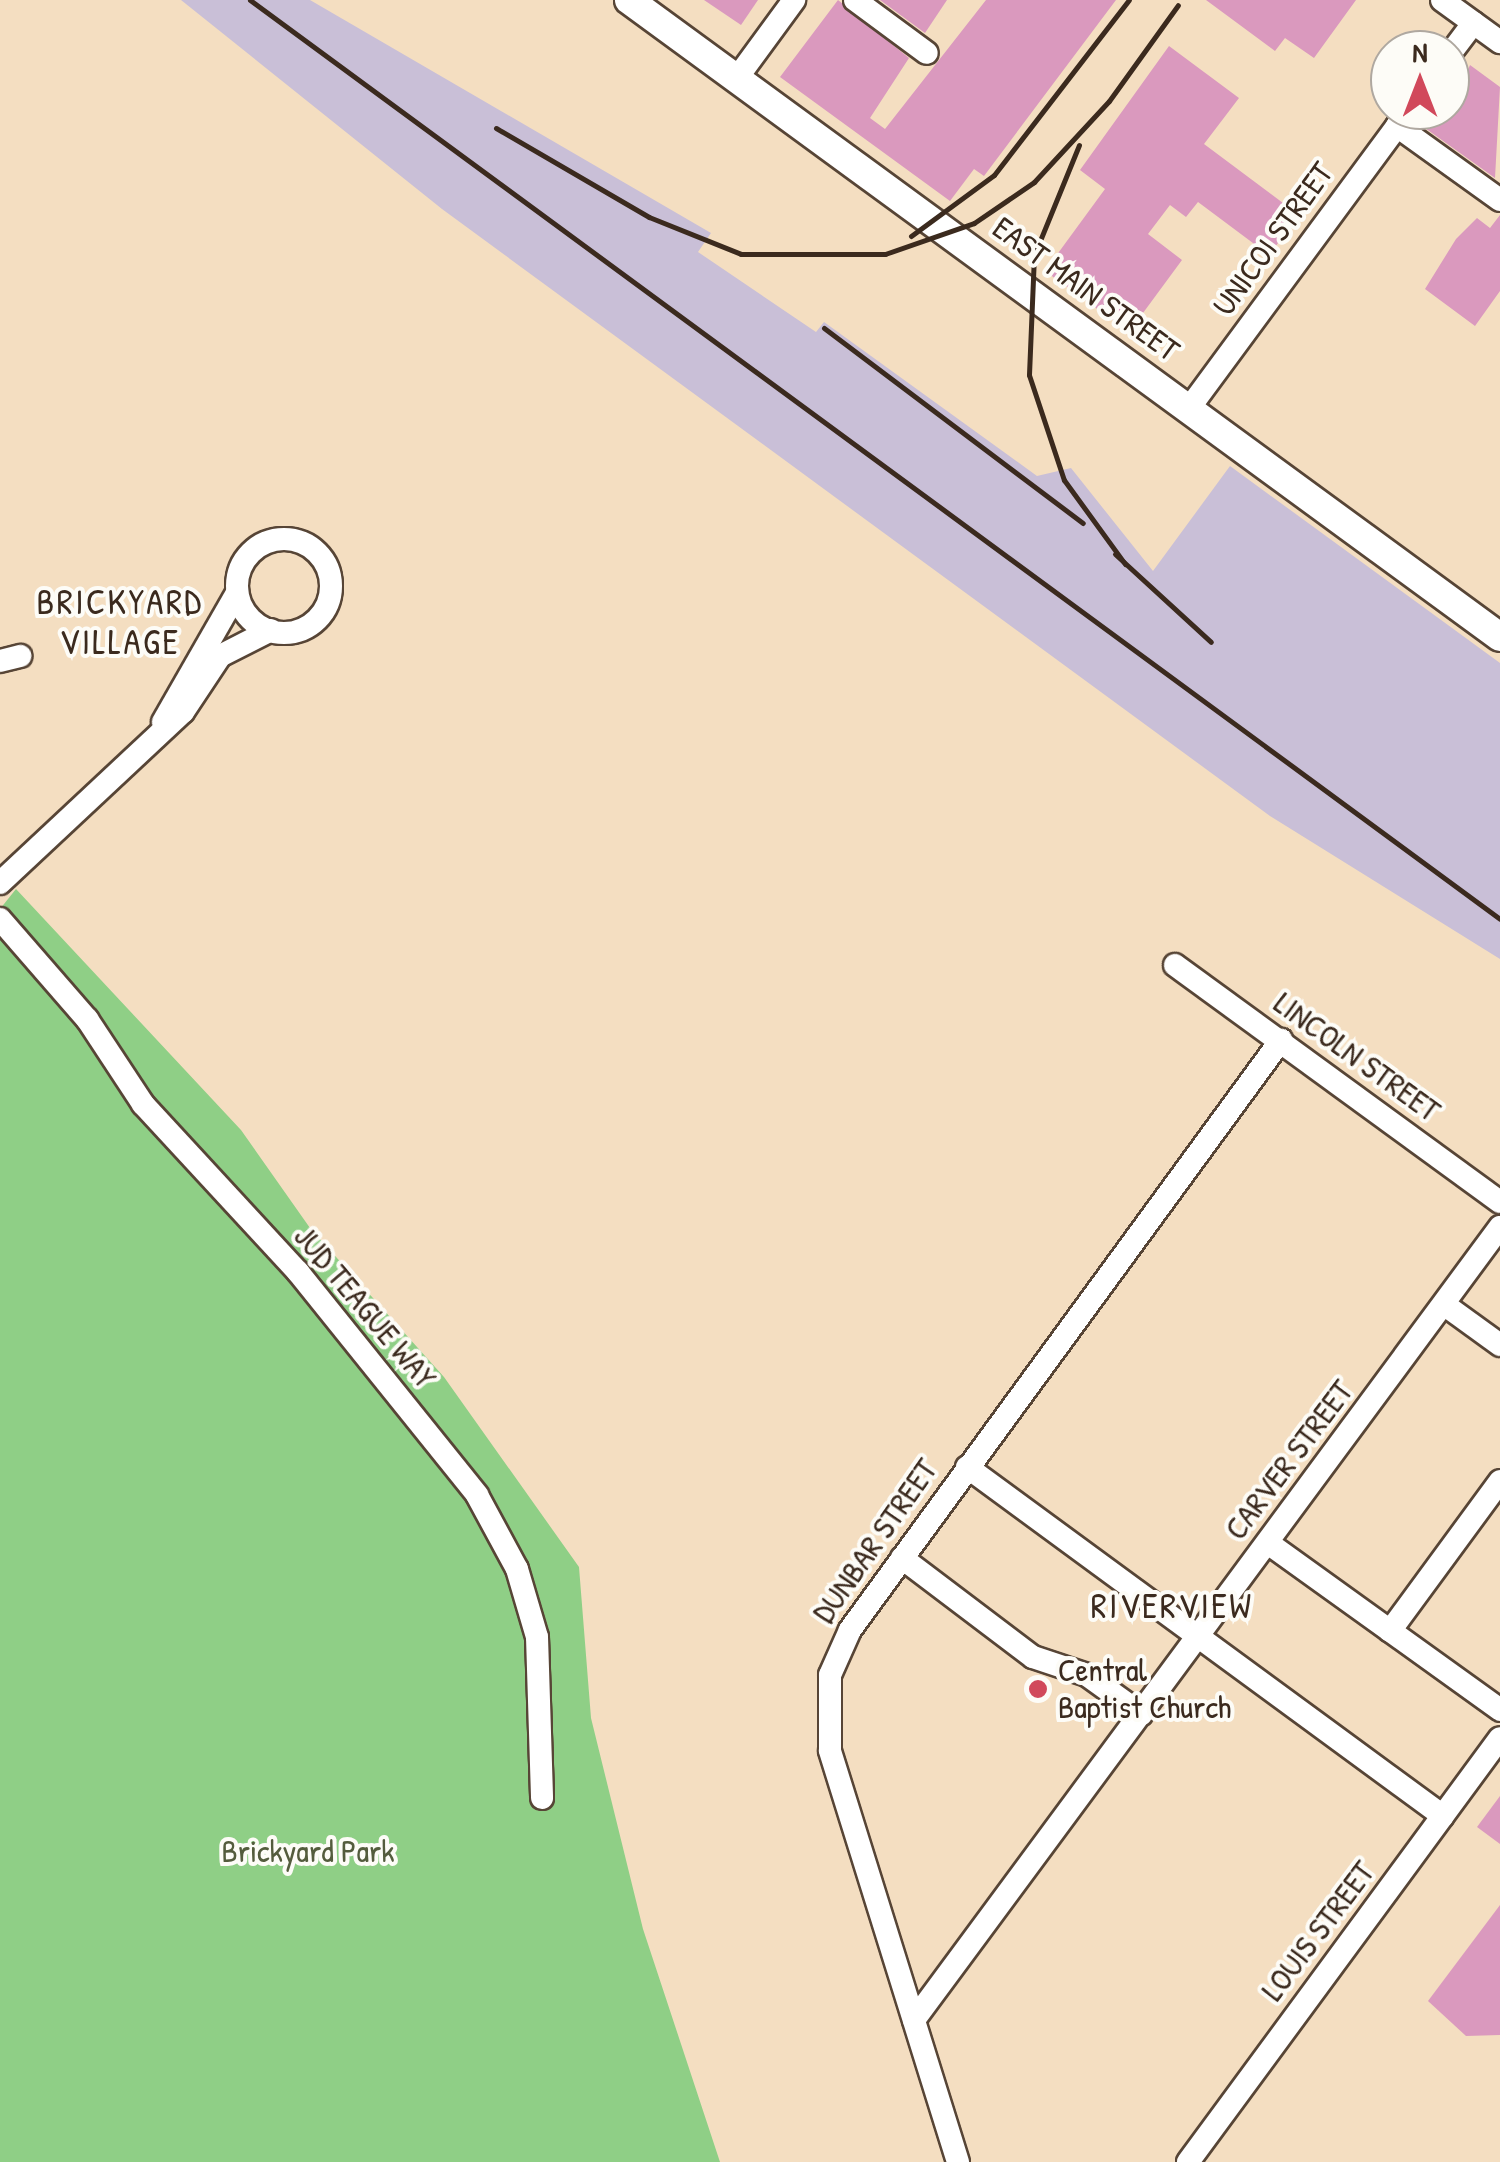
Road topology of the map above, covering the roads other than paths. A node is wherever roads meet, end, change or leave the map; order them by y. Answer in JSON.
{"nodes":[{"id":1,"x":629,"y":0,"type":"edge"},
{"id":2,"x":794,"y":0,"type":"edge"},
{"id":3,"x":855,"y":0,"type":"edge"},
{"id":4,"x":1442,"y":0,"type":"edge"},
{"id":5,"x":1473,"y":23,"type":"junction"},
{"id":6,"x":1468,"y":30,"type":"edge"},
{"id":7,"x":1500,"y":42,"type":"edge"},
{"id":8,"x":927,"y":53,"type":"dead end"},
{"id":9,"x":737,"y":78,"type":"junction"},
{"id":10,"x":1394,"y":130,"type":"edge"},
{"id":11,"x":1417,"y":130,"type":"edge"},
{"id":12,"x":1500,"y":200,"type":"edge"},
{"id":13,"x":1190,"y":407,"type":"junction"},
{"id":14,"x":237,"y":593,"type":"junction"},
{"id":15,"x":271,"y":630,"type":"junction"},
{"id":16,"x":1500,"y":637,"type":"edge"},
{"id":17,"x":164,"y":722,"type":"junction"},
{"id":18,"x":0,"y":883,"type":"edge"},
{"id":19,"x":0,"y":919,"type":"edge"},
{"id":20,"x":1175,"y":965,"type":"dead end"},
{"id":21,"x":1281,"y":1040,"type":"junction"},
{"id":22,"x":1500,"y":1202,"type":"edge"},
{"id":23,"x":1500,"y":1227,"type":"edge"},
{"id":24,"x":1445,"y":1305,"type":"junction"},
{"id":25,"x":1500,"y":1345,"type":"edge"},
{"id":26,"x":968,"y":1466,"type":"junction"},
{"id":27,"x":1500,"y":1481,"type":"edge"},
{"id":28,"x":1268,"y":1543,"type":"junction"},
{"id":29,"x":902,"y":1558,"type":"junction"},
{"id":30,"x":1390,"y":1631,"type":"junction"},
{"id":31,"x":1197,"y":1638,"type":"junction"},
{"id":32,"x":1500,"y":1710,"type":"edge"},
{"id":33,"x":1141,"y":1714,"type":"junction"},
{"id":34,"x":1500,"y":1738,"type":"edge"},
{"id":35,"x":542,"y":1798,"type":"dead end"},
{"id":36,"x":1444,"y":1816,"type":"junction"},
{"id":37,"x":914,"y":2020,"type":"junction"},
{"id":38,"x":958,"y":2162,"type":"edge"},
{"id":39,"x":1188,"y":2162,"type":"edge"}],
"edges":[{"from":1,"to":9,"type":"main road","name":"EAST MAIN STREET"},
{"from":2,"to":9,"type":"street"},
{"from":3,"to":8,"type":"street"},
{"from":4,"to":5,"type":"street"},
{"from":5,"to":6,"type":"street"},
{"from":5,"to":7,"type":"street"},
{"from":9,"to":13,"type":"main road","name":"EAST MAIN STREET"},
{"from":10,"to":13,"type":"street","name":"UNICOI STREET"},
{"from":11,"to":12,"type":"street"},
{"from":13,"to":16,"type":"main road","name":"EAST MAIN STREET"},
{"from":14,"to":15,"type":"street"},
{"from":14,"to":15,"type":"street"},
{"from":14,"to":17,"type":"street"},
{"from":15,"to":17,"type":"street"},
{"from":17,"to":18,"type":"street"},
{"from":19,"to":35,"type":"street","name":"JUD TEAGUE WAY"},
{"from":20,"to":21,"type":"street","name":"LINCOLN STREET"},
{"from":21,"to":22,"type":"street","name":"LINCOLN STREET"},
{"from":21,"to":26,"type":"street","name":"DUNBAR STREET"},
{"from":23,"to":24,"type":"street","name":"CARVER STREET"},
{"from":24,"to":25,"type":"street"},
{"from":24,"to":28,"type":"street","name":"CARVER STREET"},
{"from":26,"to":29,"type":"street","name":"DUNBAR STREET"},
{"from":26,"to":31,"type":"street"},
{"from":27,"to":30,"type":"street"},
{"from":28,"to":30,"type":"street"},
{"from":28,"to":31,"type":"street","name":"CARVER STREET"},
{"from":29,"to":33,"type":"street"},
{"from":29,"to":37,"type":"street","name":"DUNBAR STREET"},
{"from":30,"to":32,"type":"street"},
{"from":31,"to":33,"type":"street","name":"CARVER STREET"},
{"from":31,"to":36,"type":"street"},
{"from":33,"to":37,"type":"street","name":"CARVER STREET"},
{"from":34,"to":36,"type":"street","name":"LOUIS STREET"},
{"from":36,"to":39,"type":"street","name":"LOUIS STREET"},
{"from":37,"to":38,"type":"street","name":"DUNBAR STREET"}]}
